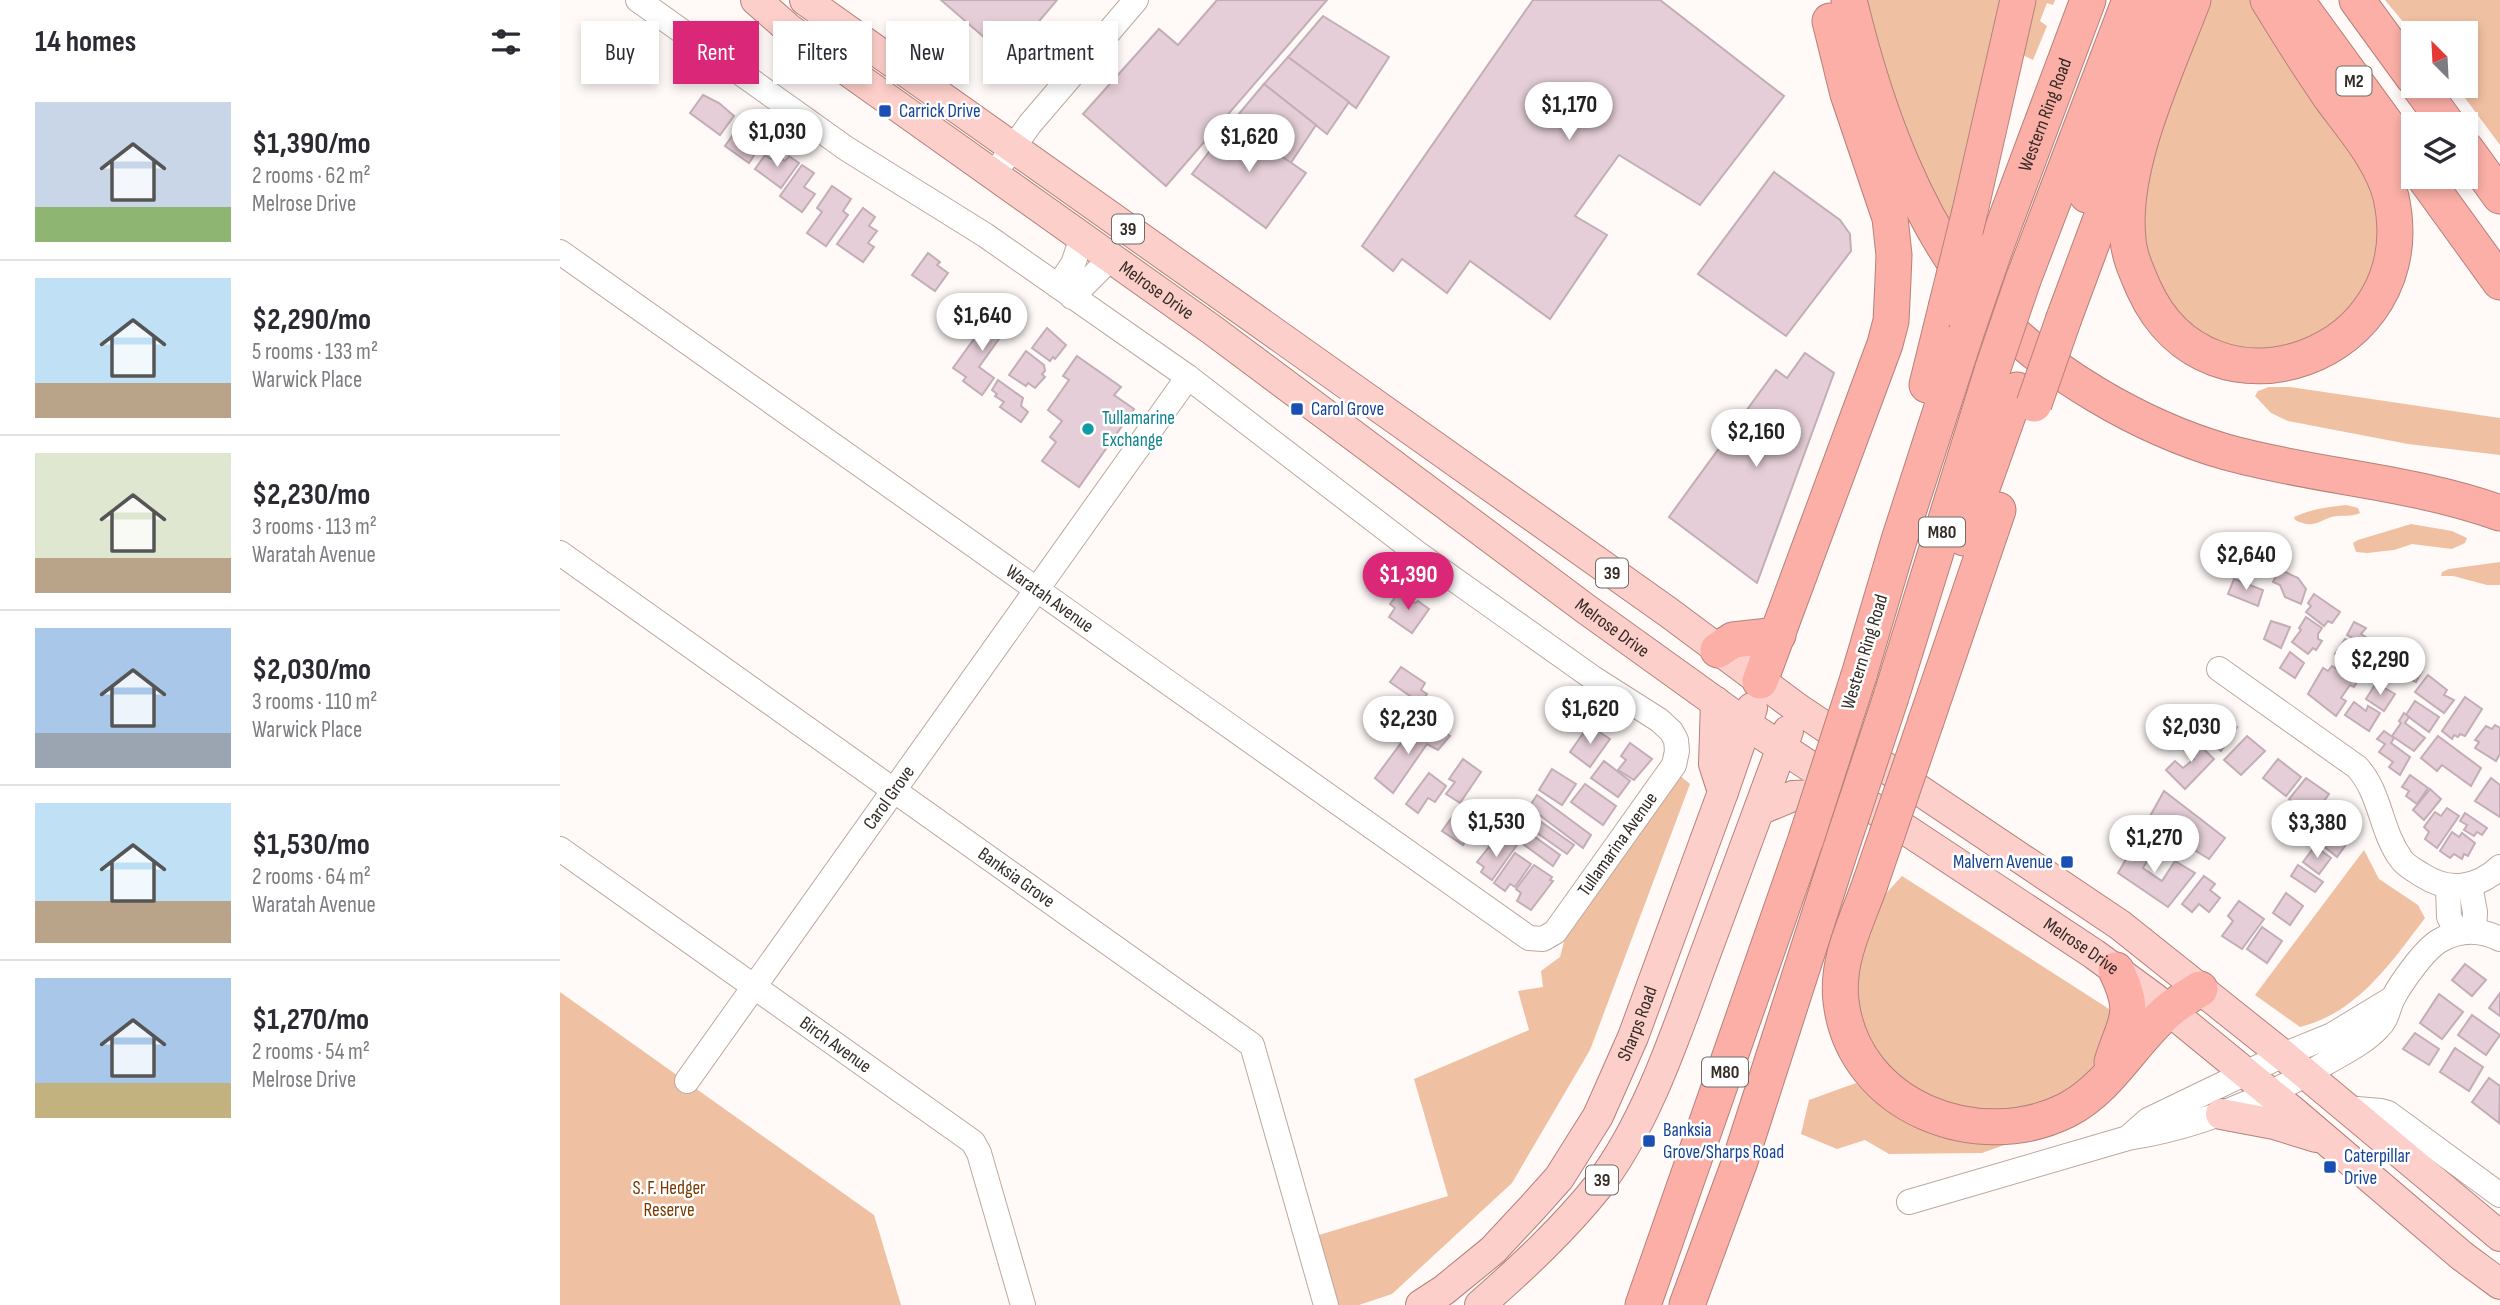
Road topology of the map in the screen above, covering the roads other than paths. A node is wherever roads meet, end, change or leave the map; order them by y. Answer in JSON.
{"nodes":[{"id":1,"x":638,"y":0,"type":"edge"},
{"id":2,"x":756,"y":0,"type":"edge"},
{"id":3,"x":804,"y":0,"type":"edge"},
{"id":4,"x":1136,"y":0,"type":"edge"},
{"id":5,"x":1825,"y":0,"type":"edge"},
{"id":6,"x":1849,"y":0,"type":"edge"},
{"id":7,"x":2018,"y":0,"type":"edge"},
{"id":8,"x":2088,"y":0,"type":"edge"},
{"id":9,"x":2130,"y":0,"type":"edge"},
{"id":10,"x":2165,"y":0,"type":"edge"},
{"id":11,"x":2193,"y":0,"type":"edge"},
{"id":12,"x":2267,"y":0,"type":"edge"},
{"id":13,"x":2296,"y":0,"type":"edge"},
{"id":14,"x":2357,"y":0,"type":"edge"},
{"id":15,"x":2401,"y":60,"type":"edge"},
{"id":16,"x":2428,"y":98,"type":"edge"},
{"id":17,"x":2439,"y":112,"type":"edge"},
{"id":18,"x":2401,"y":144,"type":"edge"},
{"id":19,"x":1014,"y":147,"type":"junction"},
{"id":20,"x":2478,"y":166,"type":"edge"},
{"id":21,"x":994,"y":174,"type":"junction"},
{"id":22,"x":2433,"y":189,"type":"edge"},
{"id":23,"x":2500,"y":196,"type":"edge"},
{"id":24,"x":1082,"y":238,"type":"junction"},
{"id":25,"x":560,"y":252,"type":"edge"},
{"id":26,"x":1111,"y":258,"type":"junction"},
{"id":27,"x":2500,"y":282,"type":"edge"},
{"id":28,"x":1065,"y":292,"type":"junction"},
{"id":29,"x":2045,"y":301,"type":"junction"},
{"id":30,"x":1956,"y":321,"type":"junction"},
{"id":31,"x":1188,"y":377,"type":"junction"},
{"id":32,"x":2015,"y":387,"type":"junction"},
{"id":33,"x":1368,"y":400,"type":"junction"},
{"id":34,"x":1347,"y":429,"type":"junction"},
{"id":35,"x":2500,"y":513,"type":"edge"},
{"id":36,"x":560,"y":553,"type":"edge"},
{"id":37,"x":1036,"y":590,"type":"junction"},
{"id":38,"x":1778,"y":635,"type":"junction"},
{"id":39,"x":1718,"y":650,"type":"junction"},
{"id":40,"x":2219,"y":669,"type":"dead end"},
{"id":41,"x":1760,"y":681,"type":"junction"},
{"id":42,"x":1716,"y":702,"type":"junction"},
{"id":43,"x":1797,"y":708,"type":"junction"},
{"id":44,"x":1908,"y":708,"type":"junction"},
{"id":45,"x":1746,"y":724,"type":"junction"},
{"id":46,"x":1782,"y":747,"type":"junction"},
{"id":47,"x":1834,"y":784,"type":"junction"},
{"id":48,"x":892,"y":791,"type":"junction"},
{"id":49,"x":1723,"y":792,"type":"junction"},
{"id":50,"x":1759,"y":810,"type":"junction"},
{"id":51,"x":560,"y":849,"type":"edge"},
{"id":52,"x":2500,"y":867,"type":"edge"},
{"id":53,"x":1853,"y":872,"type":"junction"},
{"id":54,"x":2459,"y":886,"type":"junction"},
{"id":55,"x":2465,"y":932,"type":"junction"},
{"id":56,"x":1543,"y":939,"type":"joint"},
{"id":57,"x":2500,"y":939,"type":"edge"},
{"id":58,"x":2116,"y":970,"type":"junction"},
{"id":59,"x":753,"y":988,"type":"junction"},
{"id":60,"x":2200,"y":989,"type":"junction"},
{"id":61,"x":2393,"y":998,"type":"junction"},
{"id":62,"x":2169,"y":1010,"type":"junction"},
{"id":63,"x":2283,"y":1055,"type":"junction"},
{"id":64,"x":2247,"y":1073,"type":"junction"},
{"id":65,"x":2307,"y":1074,"type":"junction"},
{"id":66,"x":2107,"y":1079,"type":"junction"},
{"id":67,"x":687,"y":1082,"type":"dead end"},
{"id":68,"x":2270,"y":1092,"type":"junction"},
{"id":69,"x":2345,"y":1108,"type":"junction"},
{"id":70,"x":2221,"y":1114,"type":"junction"},
{"id":71,"x":2128,"y":1138,"type":"junction"},
{"id":72,"x":2326,"y":1139,"type":"junction"},
{"id":73,"x":1559,"y":1178,"type":"junction"},
{"id":74,"x":2500,"y":1195,"type":"edge"},
{"id":75,"x":1584,"y":1201,"type":"junction"},
{"id":76,"x":1909,"y":1202,"type":"dead end"},
{"id":77,"x":2500,"y":1236,"type":"edge"},
{"id":78,"x":2500,"y":1284,"type":"edge"},
{"id":79,"x":1023,"y":1305,"type":"edge"},
{"id":80,"x":1326,"y":1305,"type":"edge"},
{"id":81,"x":1421,"y":1305,"type":"edge"},
{"id":82,"x":1480,"y":1305,"type":"edge"},
{"id":83,"x":1643,"y":1305,"type":"edge"},
{"id":84,"x":1687,"y":1305,"type":"edge"}],
"edges":[{"from":1,"to":28,"type":"street"},
{"from":2,"to":21,"type":"main road","name":"Melrose Drive","number":"39"},
{"from":3,"to":19,"type":"main road","name":"Melrose Drive","number":"39"},
{"from":4,"to":19,"type":"street"},
{"from":5,"to":38,"type":"highway"},
{"from":6,"to":35,"type":"highway"},
{"from":7,"to":30,"type":"highway","bridge":true},
{"from":8,"to":30,"type":"highway","name":"Western Ring Road","bridge":true},
{"from":9,"to":29,"type":"highway","name":"Western Ring Road","number":"M80"},
{"from":10,"to":29,"type":"highway"},
{"from":11,"to":12,"type":"highway"},
{"from":11,"to":29,"type":"highway"},
{"from":13,"to":18,"type":"highway","number":"M2"},
{"from":14,"to":15,"type":"highway","number":"M2"},
{"from":16,"to":17,"type":"highway"},
{"from":19,"to":21,"type":"street"},
{"from":19,"to":33,"type":"main road","name":"Melrose Drive","number":"39"},
{"from":20,"to":23,"type":"highway"},
{"from":21,"to":24,"type":"main road","name":"Melrose Drive","number":"39"},
{"from":22,"to":27,"type":"highway"},
{"from":24,"to":26,"type":"main road","name":"Melrose Drive","number":"39"},
{"from":24,"to":28,"type":"street"},
{"from":25,"to":37,"type":"street","name":"Waratah Avenue"},
{"from":26,"to":28,"type":"street"},
{"from":26,"to":34,"type":"main road","name":"Melrose Drive","number":"39"},
{"from":28,"to":31,"type":"street"},
{"from":29,"to":32,"type":"highway","name":"Western Ring Road","number":"M80","bridge":true},
{"from":29,"to":32,"type":"highway","bridge":true},
{"from":30,"to":83,"type":"highway","name":"Western Ring Road","number":"M80","bridge":true},
{"from":31,"to":37,"type":"street","name":"Carol Grove"},
{"from":31,"to":56,"type":"street","name":"Tullamarina Avenue"},
{"from":32,"to":44,"type":"highway","name":"Western Ring Road","number":"M80"},
{"from":32,"to":44,"type":"highway"},
{"from":33,"to":34,"type":"main road"},
{"from":33,"to":39,"type":"main road","name":"Melrose Drive","number":"39"},
{"from":34,"to":42,"type":"main road","name":"Melrose Drive","number":"39"},
{"from":36,"to":48,"type":"street","name":"Banksia Grove"},
{"from":37,"to":48,"type":"street","name":"Carol Grove"},
{"from":37,"to":56,"type":"street","name":"Waratah Avenue"},
{"from":38,"to":39,"type":"highway"},
{"from":38,"to":41,"type":"highway"},
{"from":39,"to":41,"type":"main road","name":"Melrose Drive","number":"39"},
{"from":40,"to":54,"type":"street"},
{"from":41,"to":43,"type":"main road","name":"Melrose Drive","number":"39"},
{"from":41,"to":45,"type":"main road","name":"Sharps Road"},
{"from":42,"to":45,"type":"main road","name":"Melrose Drive"},
{"from":42,"to":49,"type":"main road"},
{"from":43,"to":46,"type":"main road","name":"Sharps Road","number":"39"},
{"from":43,"to":60,"type":"main road","name":"Melrose Drive"},
{"from":44,"to":53,"type":"highway","name":"Western Ring Road","number":"M80","bridge":true},
{"from":45,"to":46,"type":"main road","name":"Melrose Drive"},
{"from":45,"to":49,"type":"main road","name":"Sharps Road"},
{"from":46,"to":47,"type":"main road","name":"Melrose Drive"},
{"from":46,"to":50,"type":"main road","name":"Sharps Road","number":"39"},
{"from":47,"to":50,"type":"main road"},
{"from":47,"to":58,"type":"main road","name":"Melrose Drive"},
{"from":48,"to":59,"type":"street","name":"Carol Grove"},
{"from":48,"to":80,"type":"street","name":"Banksia Grove"},
{"from":49,"to":73,"type":"main road","name":"Sharps Road","number":"39"},
{"from":50,"to":75,"type":"main road","name":"Sharps Road","number":"39"},
{"from":51,"to":59,"type":"street","name":"Birch Avenue"},
{"from":52,"to":54,"type":"street"},
{"from":53,"to":66,"type":"highway"},
{"from":53,"to":84,"type":"highway","name":"Western Ring Road","number":"M80"},
{"from":54,"to":55,"type":"street"},
{"from":55,"to":57,"type":"street"},
{"from":55,"to":61,"type":"street"},
{"from":58,"to":62,"type":"main road","name":"Melrose Drive"},
{"from":58,"to":66,"type":"highway"},
{"from":59,"to":67,"type":"street","name":"Carol Grove"},
{"from":59,"to":79,"type":"street","name":"Birch Avenue"},
{"from":60,"to":62,"type":"highway"},
{"from":60,"to":63,"type":"main road","name":"Melrose Drive"},
{"from":61,"to":63,"type":"street"},
{"from":61,"to":65,"type":"street"},
{"from":62,"to":64,"type":"main road","name":"Melrose Drive"},
{"from":62,"to":66,"type":"highway"},
{"from":63,"to":64,"type":"street"},
{"from":63,"to":65,"type":"main road","name":"Melrose Drive"},
{"from":64,"to":68,"type":"main road","name":"Melrose Drive"},
{"from":64,"to":71,"type":"street"},
{"from":65,"to":68,"type":"street"},
{"from":65,"to":69,"type":"main road","name":"Melrose Drive"},
{"from":68,"to":70,"type":"street"},
{"from":68,"to":72,"type":"main road","name":"Melrose Drive"},
{"from":69,"to":74,"type":"street"},
{"from":69,"to":77,"type":"main road","name":"Melrose Drive"},
{"from":70,"to":71,"type":"street"},
{"from":70,"to":72,"type":"main road"},
{"from":71,"to":76,"type":"street"},
{"from":72,"to":78,"type":"main road","name":"Melrose Drive"},
{"from":73,"to":75,"type":"main road"},
{"from":73,"to":81,"type":"main road","name":"Sharps Road","number":"39"},
{"from":75,"to":82,"type":"main road","name":"Sharps Road","number":"39"}]}
